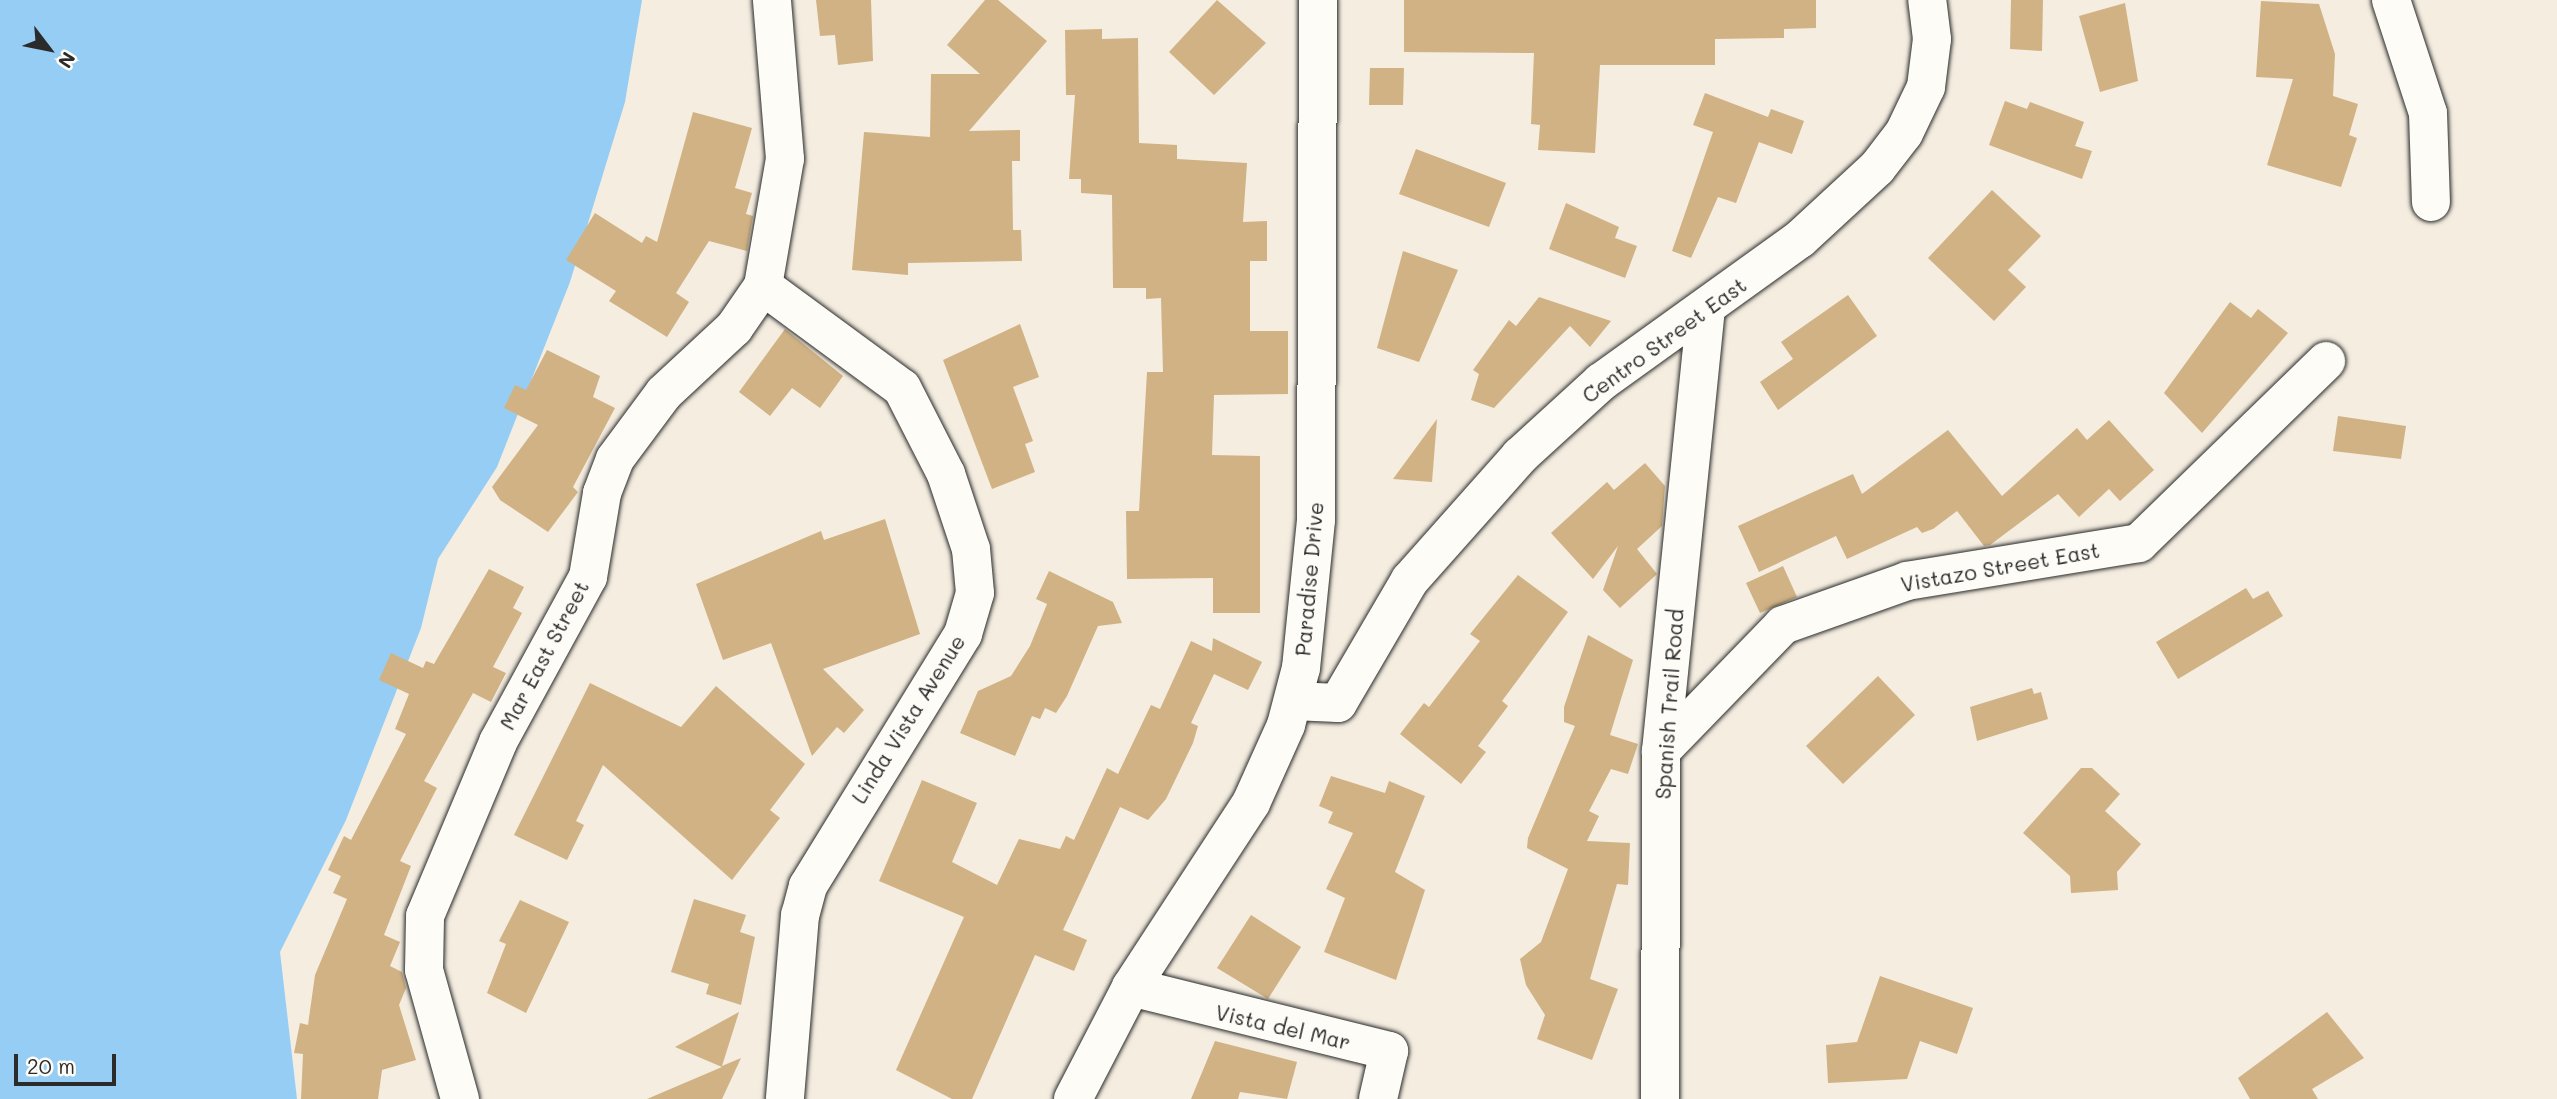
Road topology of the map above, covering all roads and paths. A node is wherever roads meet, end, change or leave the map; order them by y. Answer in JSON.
{"nodes":[{"id":1,"x":772,"y":0,"type":"edge"},
{"id":2,"x":1318,"y":0,"type":"edge"},
{"id":3,"x":1927,"y":0,"type":"edge"},
{"id":4,"x":2391,"y":0,"type":"edge"},
{"id":5,"x":2431,"y":202,"type":"dead end"},
{"id":6,"x":763,"y":286,"type":"junction"},
{"id":7,"x":1706,"y":310,"type":"junction"},
{"id":8,"x":2326,"y":361,"type":"dead end"},
{"id":9,"x":1293,"y":701,"type":"junction"},
{"id":10,"x":1661,"y":751,"type":"junction"},
{"id":11,"x":1131,"y":987,"type":"junction"},
{"id":12,"x":460,"y":1099,"type":"edge"},
{"id":13,"x":785,"y":1099,"type":"edge"},
{"id":14,"x":1073,"y":1099,"type":"edge"},
{"id":15,"x":1378,"y":1099,"type":"edge"},
{"id":16,"x":1660,"y":1099,"type":"edge"}],
"edges":[{"from":1,"to":6,"type":"street","name":"Mar East Street"},
{"from":2,"to":9,"type":"street","name":"Paradise Drive"},
{"from":3,"to":7,"type":"street","name":"Centro Street East"},
{"from":4,"to":5,"type":"street"},
{"from":6,"to":12,"type":"street","name":"Mar East Street"},
{"from":6,"to":13,"type":"street","name":"Linda Vista Avenue"},
{"from":7,"to":9,"type":"street","name":"Centro Street East"},
{"from":7,"to":10,"type":"street","name":"Spanish Trail Road"},
{"from":8,"to":10,"type":"street","name":"Vistazo Street East"},
{"from":9,"to":11,"type":"street","name":"Paradise Drive"},
{"from":10,"to":16,"type":"street","name":"Spanish Trail Road"},
{"from":11,"to":14,"type":"street","name":"Paradise Drive"},
{"from":11,"to":15,"type":"street","name":"Vista del Mar"}]}
